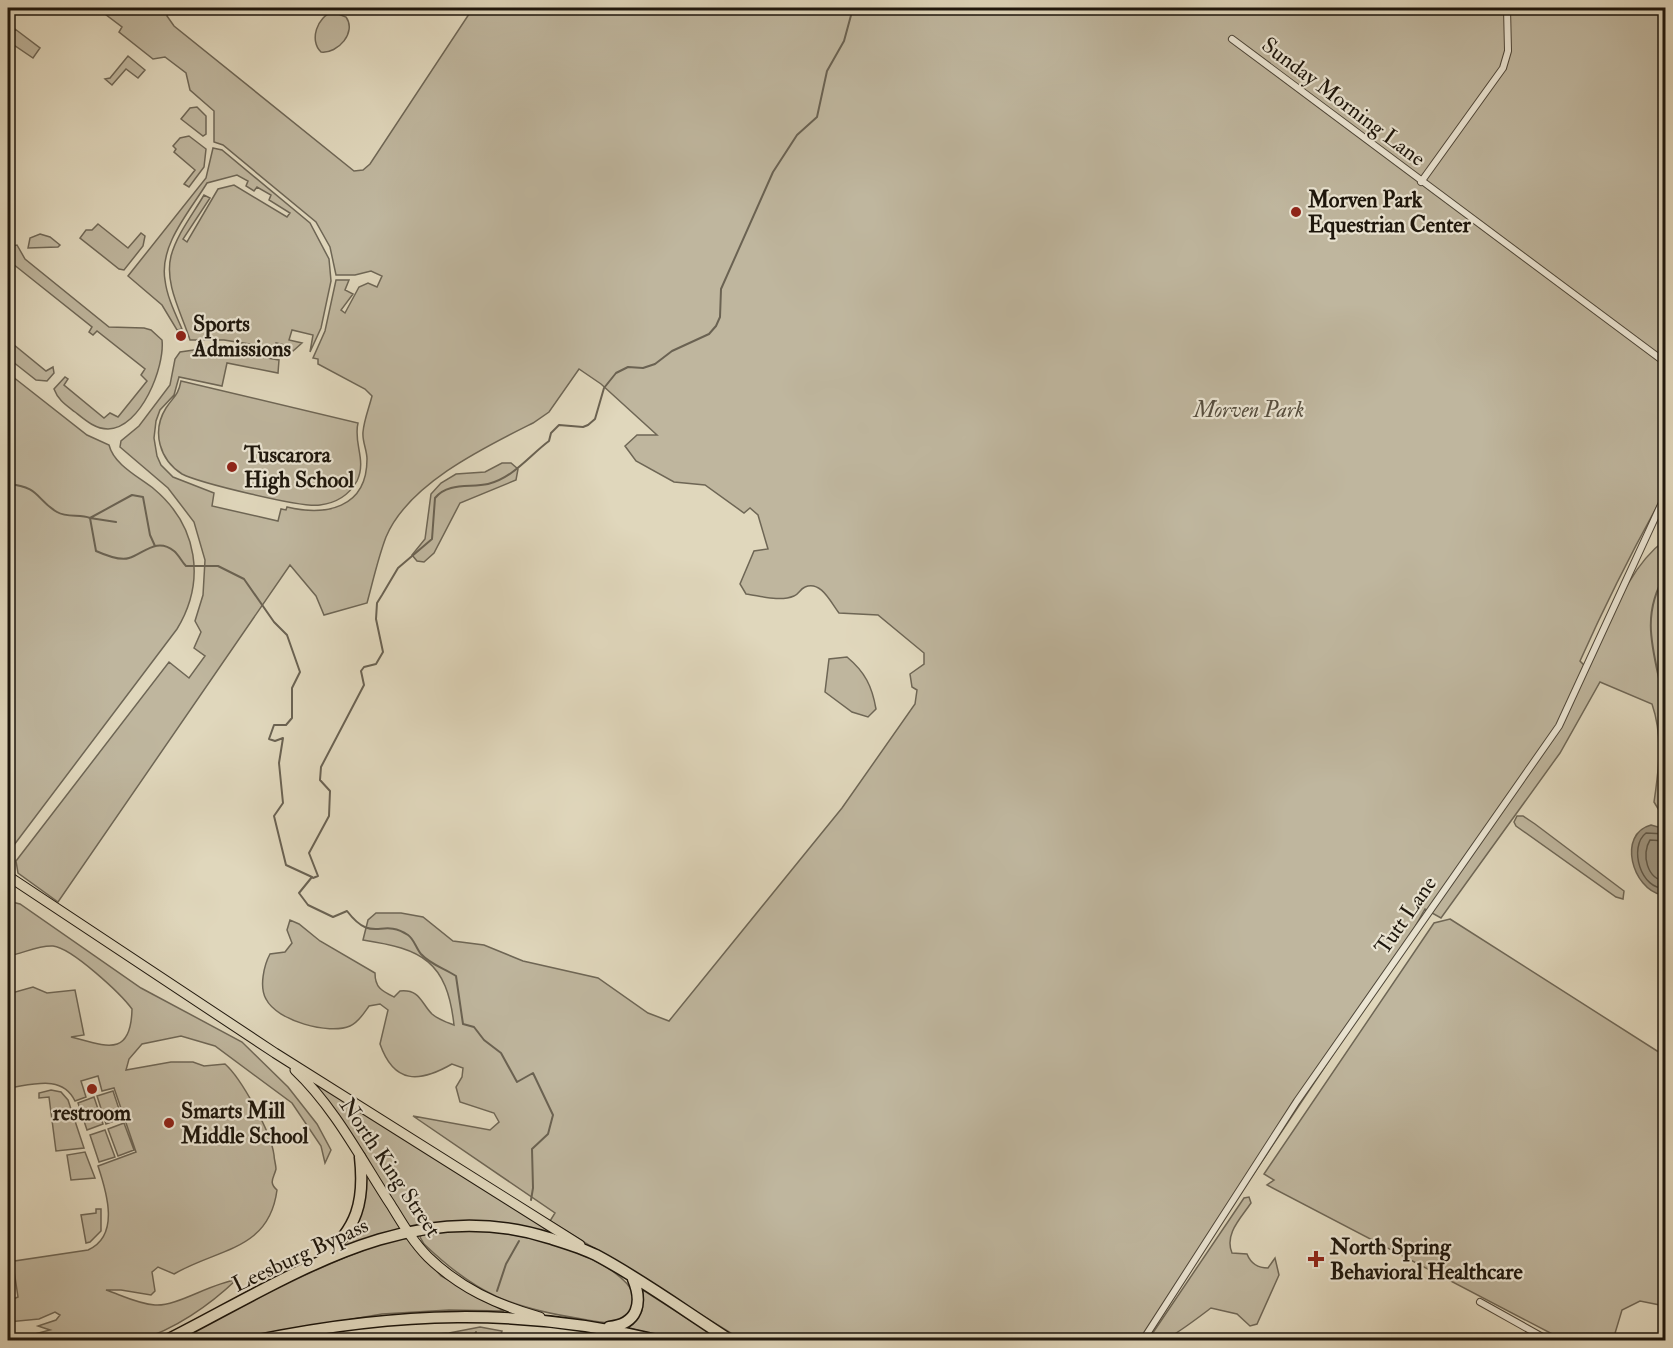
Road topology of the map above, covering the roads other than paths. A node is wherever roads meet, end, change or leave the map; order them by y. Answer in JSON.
{"nodes":[{"id":1,"x":1507,"y":8,"type":"edge"},
{"id":2,"x":1232,"y":39,"type":"dead end"},
{"id":3,"x":1421,"y":182,"type":"junction"},
{"id":4,"x":1665,"y":363,"type":"edge"},
{"id":5,"x":1665,"y":494,"type":"edge"},
{"id":6,"x":8,"y":876,"type":"edge"},
{"id":7,"x":275,"y":1053,"type":"junction"},
{"id":8,"x":360,"y":1157,"type":"junction"},
{"id":9,"x":408,"y":1231,"type":"junction"},
{"id":10,"x":595,"y":1255,"type":"junction"},
{"id":11,"x":315,"y":1264,"type":"junction"},
{"id":12,"x":633,"y":1279,"type":"junction"},
{"id":13,"x":1480,"y":1302,"type":"dead end"},
{"id":14,"x":547,"y":1320,"type":"junction"},
{"id":15,"x":597,"y":1327,"type":"junction"},
{"id":16,"x":167,"y":1341,"type":"edge"},
{"id":17,"x":258,"y":1341,"type":"edge"},
{"id":18,"x":657,"y":1341,"type":"edge"},
{"id":19,"x":730,"y":1341,"type":"edge"},
{"id":20,"x":1143,"y":1341,"type":"edge"},
{"id":21,"x":1548,"y":1341,"type":"edge"}],
"edges":[{"from":1,"to":3,"type":"street"},
{"from":2,"to":3,"type":"street","name":"Sunday Morning Lane"},
{"from":3,"to":4,"type":"street","name":"Sunday Morning Lane"},
{"from":5,"to":20,"type":"street","name":"Tutt Lane"},
{"from":6,"to":7,"type":"main road","name":"North King Street"},
{"from":7,"to":8,"type":"main road","name":"North King Street"},
{"from":7,"to":10,"type":"main road","name":"North King Street"},
{"from":8,"to":9,"type":"main road","name":"North King Street"},
{"from":8,"to":11,"type":"highway"},
{"from":9,"to":10,"type":"highway","name":"Leesburg Bypass"},
{"from":9,"to":11,"type":"highway","name":"Leesburg Bypass"},
{"from":9,"to":14,"type":"main road","name":"North King Street"},
{"from":10,"to":12,"type":"highway","name":"Leesburg Bypass"},
{"from":11,"to":16,"type":"highway","name":"Leesburg Bypass"},
{"from":12,"to":15,"type":"highway"},
{"from":12,"to":19,"type":"highway","name":"Leesburg Bypass"},
{"from":13,"to":21,"type":"street"},
{"from":14,"to":15,"type":"highway"},
{"from":14,"to":17,"type":"highway"},
{"from":15,"to":18,"type":"highway"}]}
